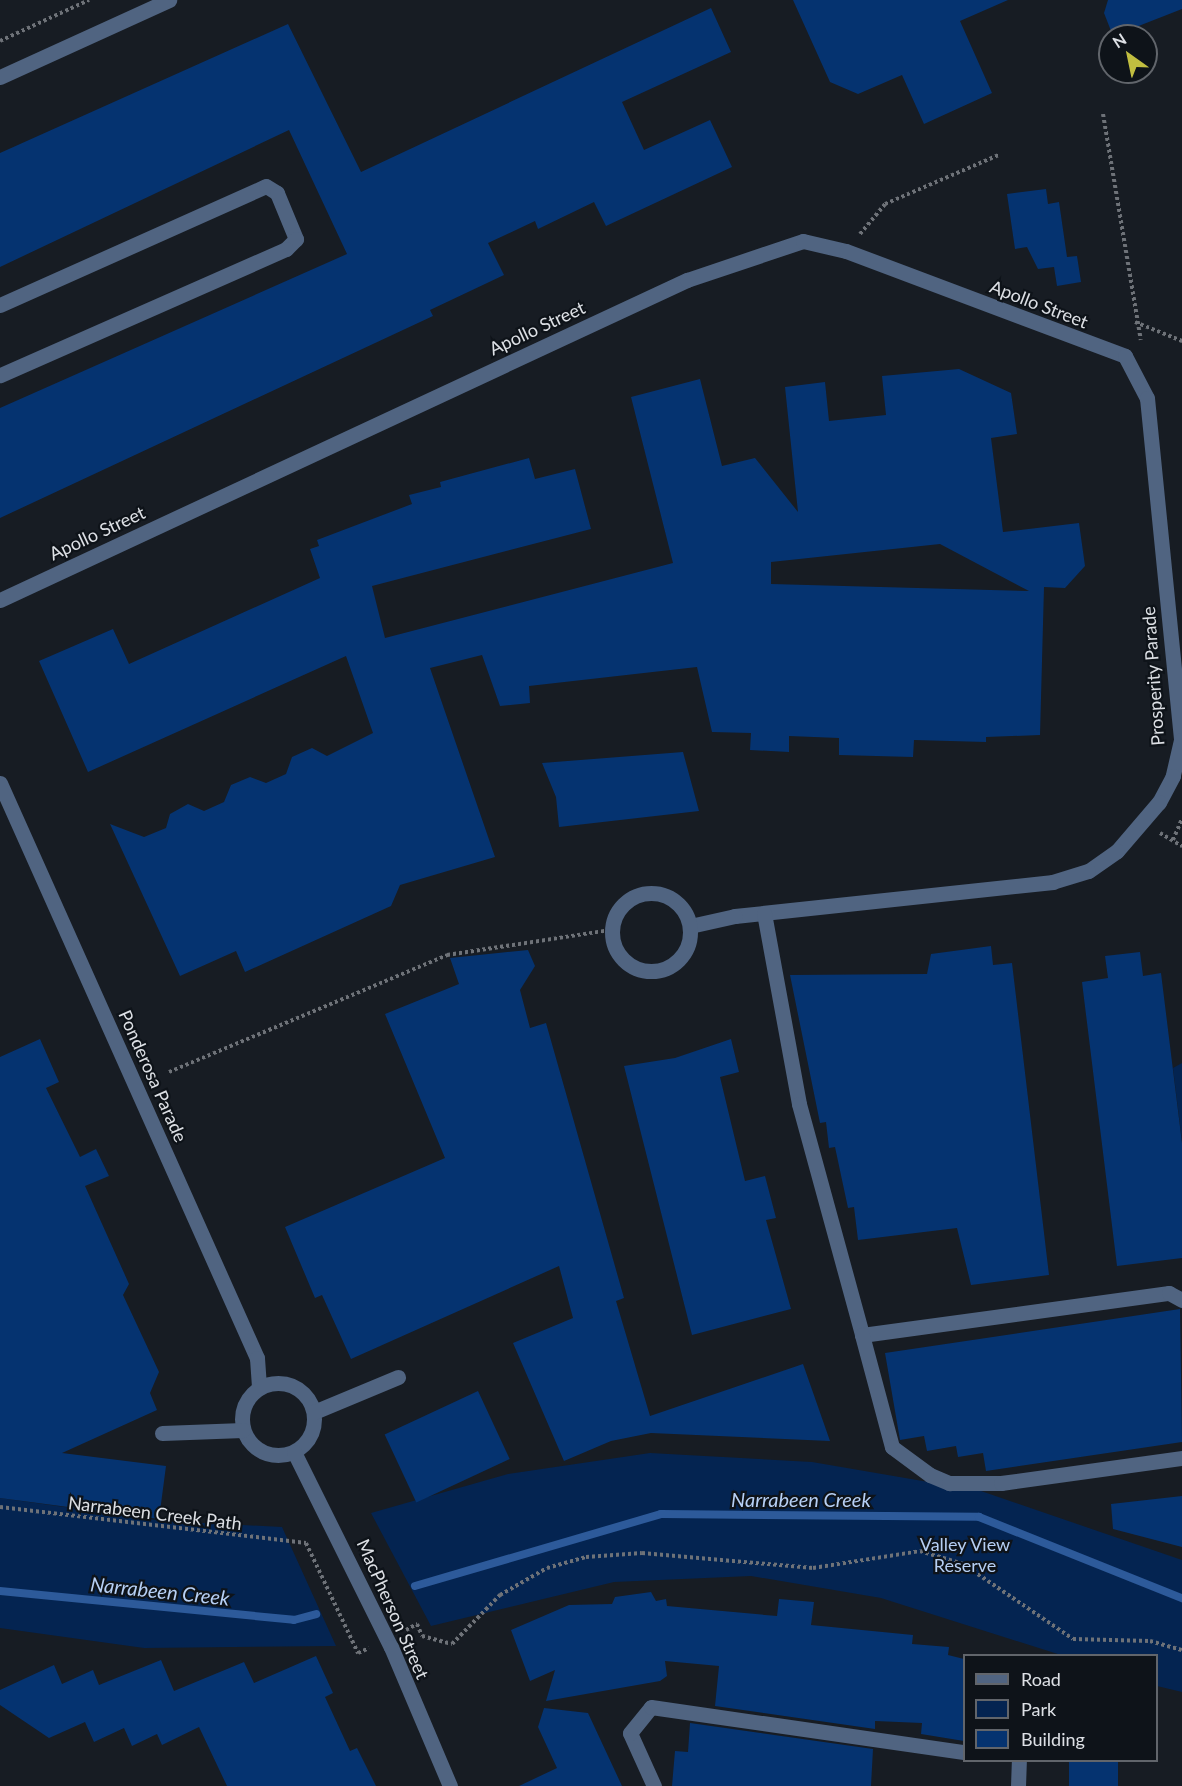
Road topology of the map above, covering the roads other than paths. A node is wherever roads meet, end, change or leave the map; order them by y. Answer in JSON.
{"nodes":[{"id":1,"x":169,"y":0,"type":"edge"},
{"id":2,"x":0,"y":77,"type":"edge"},
{"id":3,"x":0,"y":305,"type":"edge"},
{"id":4,"x":1107,"y":350,"type":"joint"},
{"id":5,"x":0,"y":375,"type":"edge"},
{"id":6,"x":0,"y":600,"type":"edge"},
{"id":7,"x":0,"y":783,"type":"edge"},
{"id":8,"x":764,"y":913,"type":"junction"},
{"id":9,"x":690,"y":926,"type":"junction"},
{"id":10,"x":1182,"y":1300,"type":"edge"},
{"id":11,"x":862,"y":1335,"type":"junction"},
{"id":12,"x":398,"y":1377,"type":"dead end"},
{"id":13,"x":259,"y":1388,"type":"junction"},
{"id":14,"x":314,"y":1412,"type":"junction"},
{"id":15,"x":243,"y":1430,"type":"junction"},
{"id":16,"x":162,"y":1433,"type":"dead end"},
{"id":17,"x":294,"y":1452,"type":"junction"},
{"id":18,"x":1182,"y":1458,"type":"edge"},
{"id":19,"x":963,"y":1752,"type":"edge"},
{"id":20,"x":1019,"y":1762,"type":"edge"},
{"id":21,"x":450,"y":1786,"type":"edge"},
{"id":22,"x":654,"y":1786,"type":"edge"},
{"id":23,"x":1018,"y":1786,"type":"edge"}],
"edges":[{"from":1,"to":2,"type":"street"},
{"from":3,"to":5,"type":"street"},
{"from":4,"to":6,"type":"street","name":"Apollo Street"},
{"from":4,"to":8,"type":"street","name":"Prosperity Parade"},
{"from":7,"to":13,"type":"street","name":"Ponderosa Parade"},
{"from":8,"to":9,"type":"street","name":"Prosperity Parade"},
{"from":8,"to":11,"type":"street"},
{"from":9,"to":9,"type":"street"},
{"from":10,"to":11,"type":"street"},
{"from":11,"to":18,"type":"street"},
{"from":12,"to":14,"type":"street"},
{"from":13,"to":14,"type":"street"},
{"from":13,"to":15,"type":"street"},
{"from":14,"to":17,"type":"street"},
{"from":15,"to":16,"type":"street"},
{"from":15,"to":17,"type":"street"},
{"from":17,"to":21,"type":"street","name":"MacPherson Street"},
{"from":19,"to":22,"type":"street"},
{"from":20,"to":23,"type":"street"}]}
